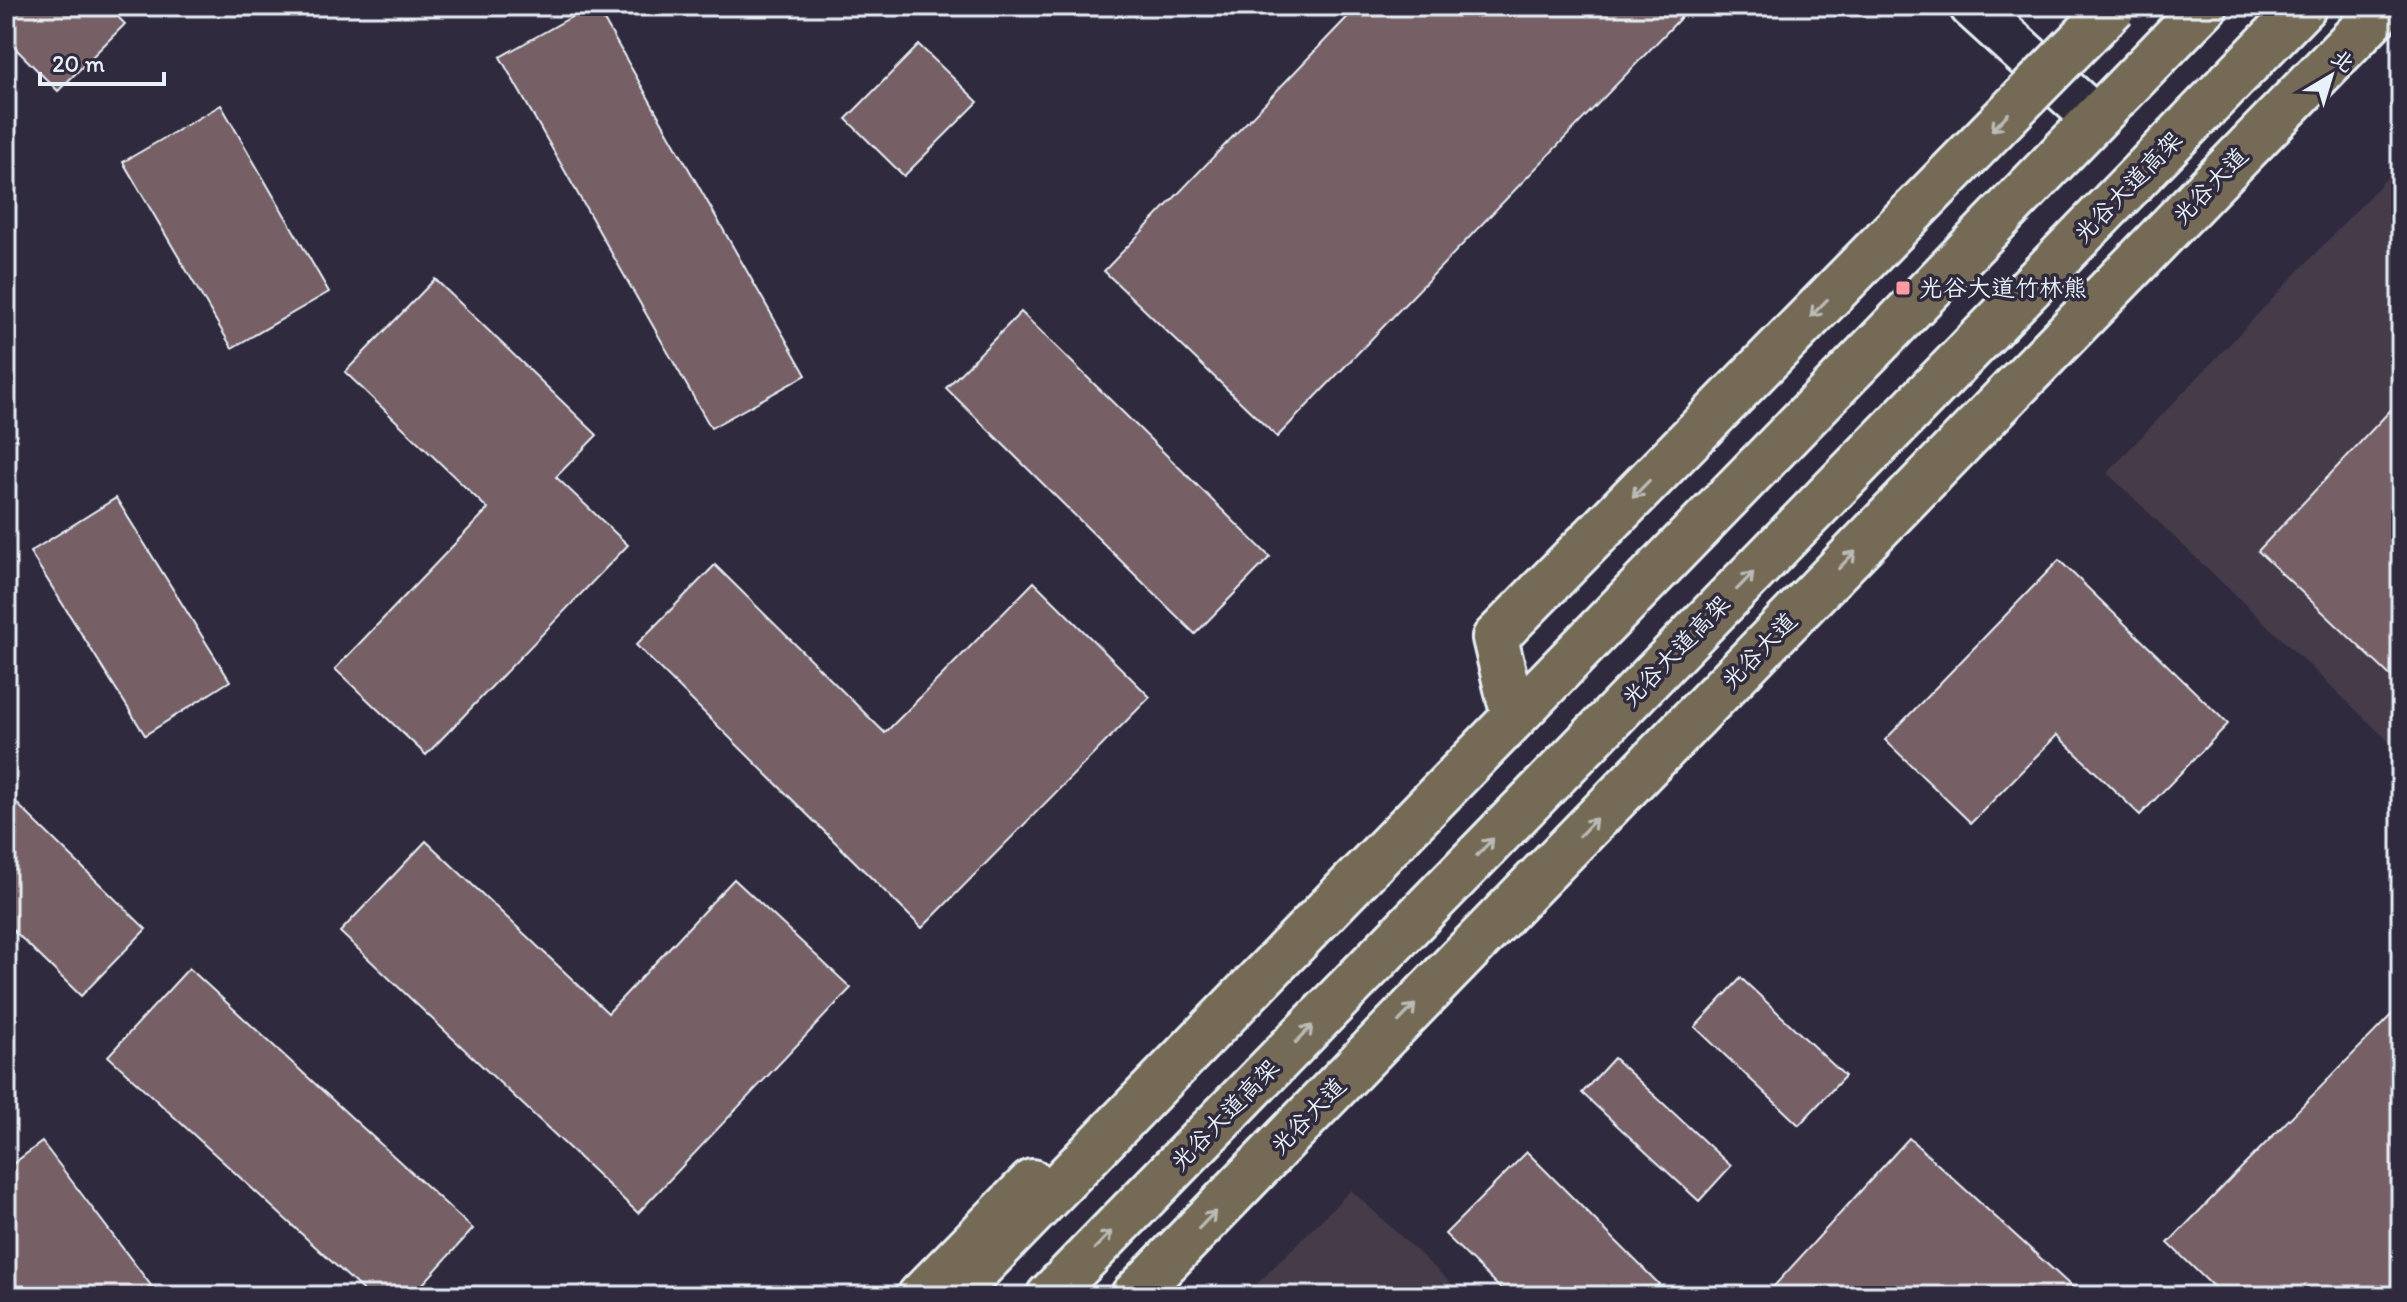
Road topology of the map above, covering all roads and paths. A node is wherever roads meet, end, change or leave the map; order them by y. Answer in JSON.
{"nodes":[{"id":1,"x":1972,"y":6,"type":"edge"},
{"id":2,"x":2114,"y":6,"type":"edge"},
{"id":3,"x":2184,"y":6,"type":"edge"},
{"id":4,"x":2205,"y":6,"type":"edge"},
{"id":5,"x":2304,"y":6,"type":"edge"},
{"id":6,"x":2385,"y":6,"type":"edge"},
{"id":7,"x":2084,"y":108,"type":"junction"},
{"id":8,"x":1510,"y":701,"type":"junction"},
{"id":9,"x":920,"y":1296,"type":"edge"},
{"id":10,"x":952,"y":1296,"type":"edge"},
{"id":11,"x":1049,"y":1296,"type":"edge"},
{"id":12,"x":1133,"y":1296,"type":"edge"}],
"edges":[{"from":1,"to":7,"type":"street"},
{"from":2,"to":8,"type":"main road","one_way":true,"bridge":true},
{"from":3,"to":7,"type":"main road"},
{"from":4,"to":10,"type":"main road"},
{"from":11,"to":5,"type":"main road","name":"光谷大道高架","one_way":true},
{"from":12,"to":6,"type":"main road","name":"光谷大道","one_way":true},
{"from":7,"to":8,"type":"main road"},
{"from":8,"to":9,"type":"main road"}]}
